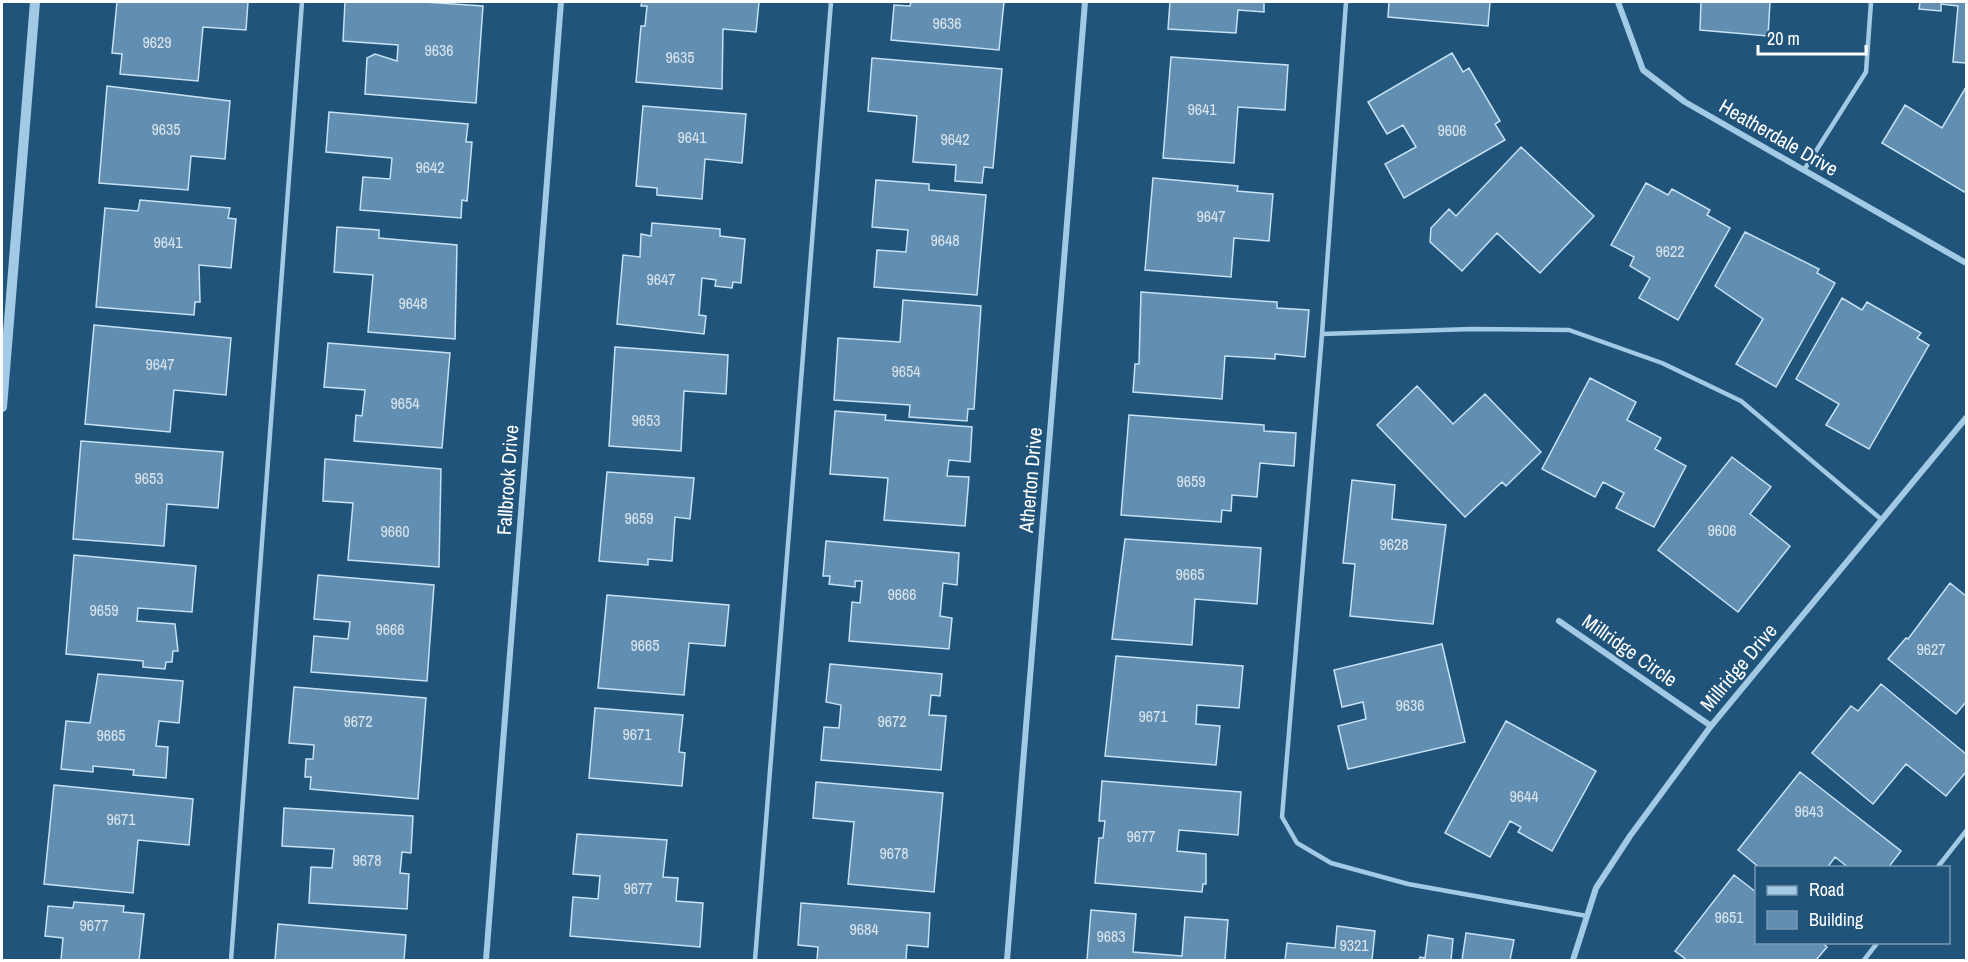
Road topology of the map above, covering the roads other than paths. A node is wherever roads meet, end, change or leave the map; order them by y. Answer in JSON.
{"nodes":[{"id":1,"x":34,"y":2,"type":"edge"},
{"id":2,"x":302,"y":2,"type":"edge"},
{"id":3,"x":561,"y":2,"type":"edge"},
{"id":4,"x":831,"y":2,"type":"edge"},
{"id":5,"x":1085,"y":2,"type":"edge"},
{"id":6,"x":1346,"y":2,"type":"edge"},
{"id":7,"x":1618,"y":2,"type":"edge"},
{"id":8,"x":1871,"y":2,"type":"edge"},
{"id":9,"x":1804,"y":170,"type":"junction"},
{"id":10,"x":1966,"y":263,"type":"edge"},
{"id":11,"x":1322,"y":334,"type":"junction"},
{"id":12,"x":2,"y":407,"type":"edge"},
{"id":13,"x":1966,"y":418,"type":"edge"},
{"id":14,"x":1882,"y":519,"type":"junction"},
{"id":15,"x":1559,"y":621,"type":"dead end"},
{"id":16,"x":1711,"y":726,"type":"junction"},
{"id":17,"x":1966,"y":831,"type":"edge"},
{"id":18,"x":1938,"y":866,"type":"edge"},
{"id":19,"x":1587,"y":916,"type":"junction"},
{"id":20,"x":1876,"y":944,"type":"edge"},
{"id":21,"x":231,"y":960,"type":"edge"},
{"id":22,"x":486,"y":960,"type":"edge"},
{"id":23,"x":755,"y":960,"type":"edge"},
{"id":24,"x":1006,"y":960,"type":"edge"},
{"id":25,"x":1573,"y":960,"type":"edge"},
{"id":26,"x":1864,"y":960,"type":"edge"}],
"edges":[{"from":1,"to":12,"type":"street"},
{"from":2,"to":21,"type":"lane"},
{"from":3,"to":22,"type":"street","name":"Fallbrook Drive"},
{"from":4,"to":23,"type":"lane"},
{"from":5,"to":24,"type":"street","name":"Atherton Drive"},
{"from":6,"to":11,"type":"lane"},
{"from":7,"to":9,"type":"street","name":"Heatherdale Drive"},
{"from":8,"to":9,"type":"lane"},
{"from":9,"to":10,"type":"street","name":"Heatherdale Drive"},
{"from":11,"to":14,"type":"lane"},
{"from":11,"to":19,"type":"lane"},
{"from":13,"to":14,"type":"street","name":"Millridge Drive"},
{"from":14,"to":16,"type":"street","name":"Millridge Drive"},
{"from":15,"to":16,"type":"street","name":"Millridge Circle"},
{"from":16,"to":19,"type":"street","name":"Millridge Drive"},
{"from":17,"to":18,"type":"lane"},
{"from":19,"to":25,"type":"street","name":"Millridge Drive"},
{"from":20,"to":26,"type":"lane"}]}
